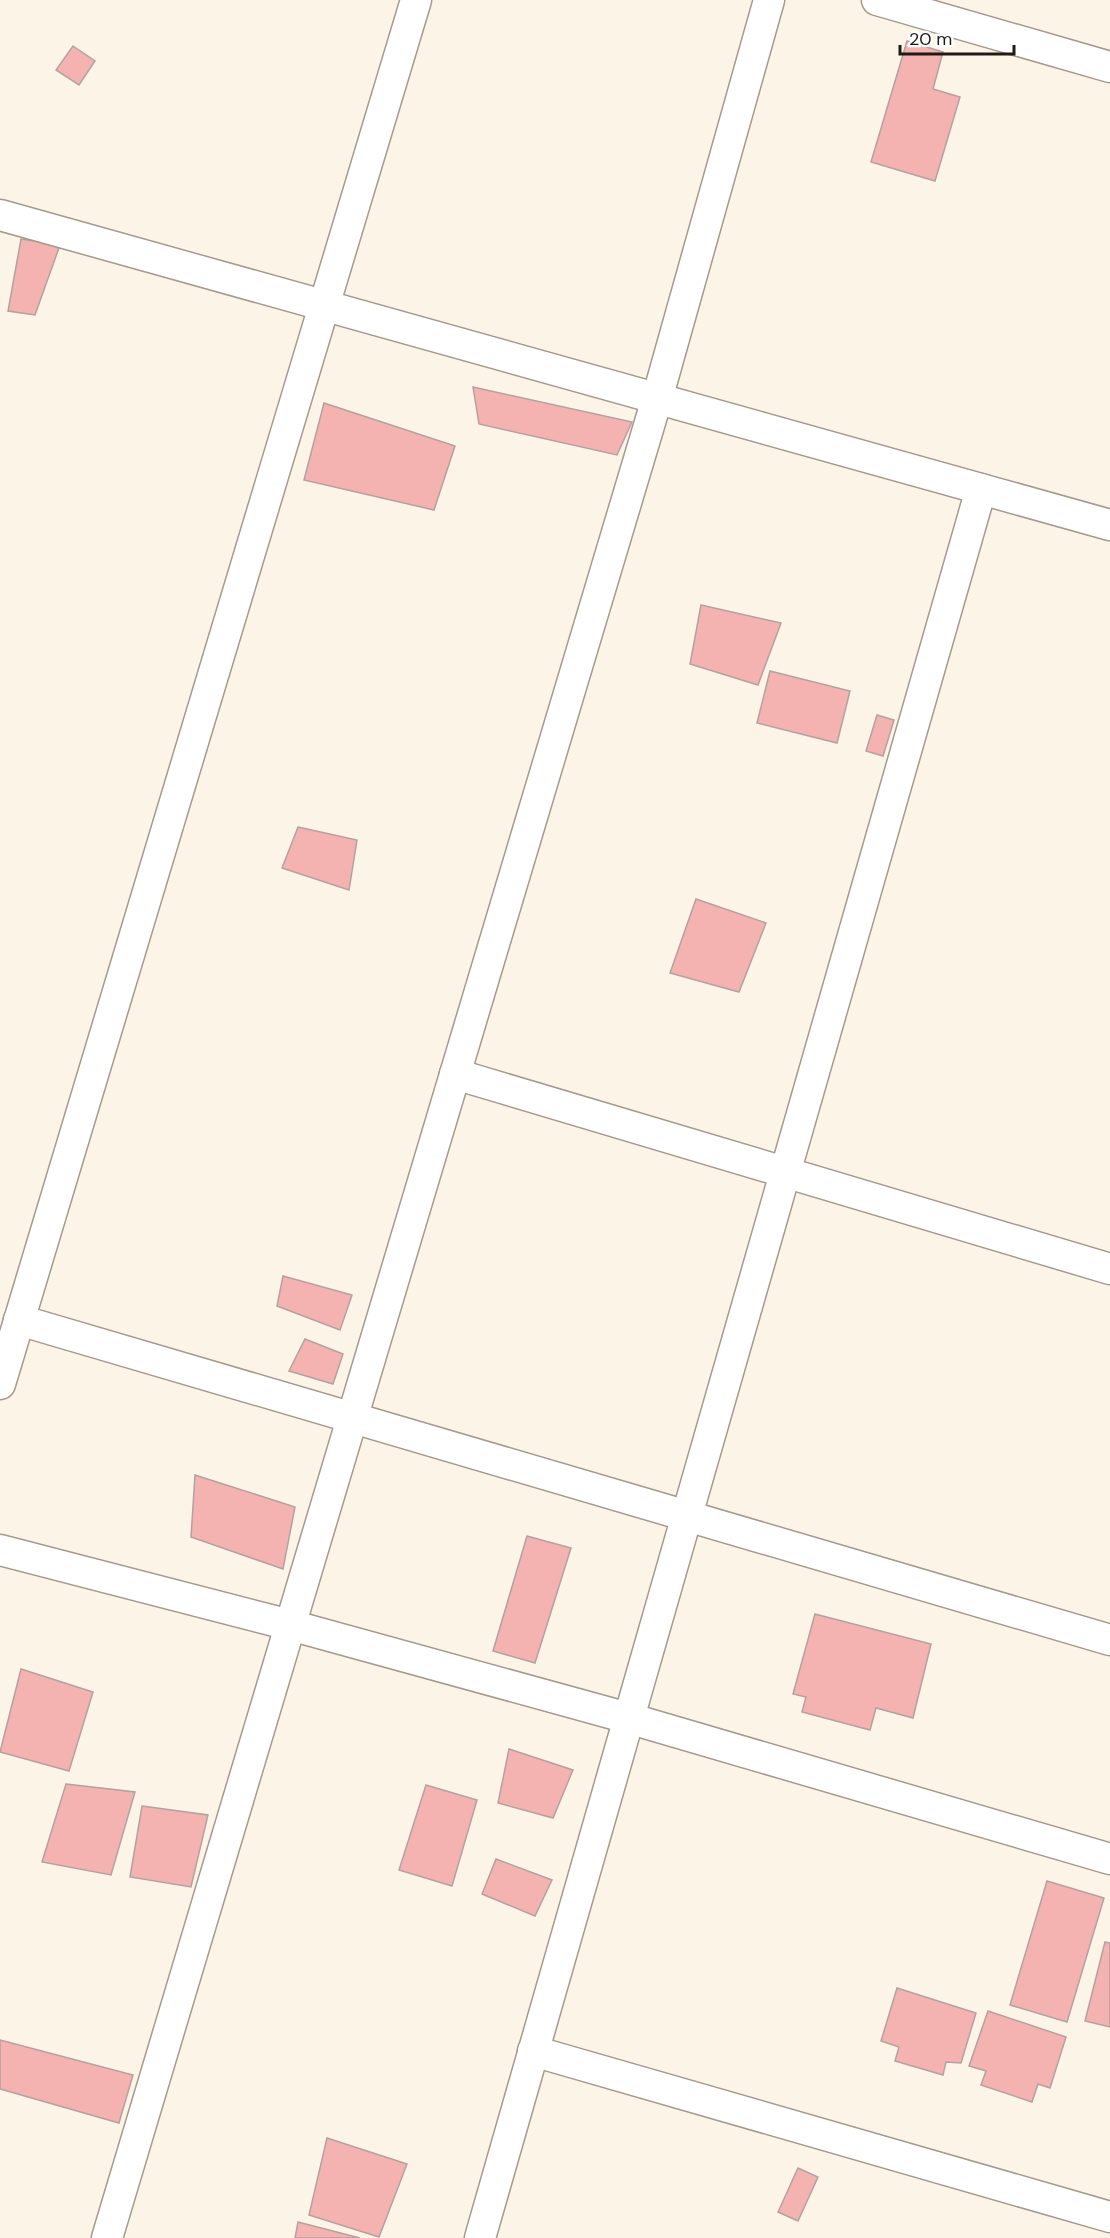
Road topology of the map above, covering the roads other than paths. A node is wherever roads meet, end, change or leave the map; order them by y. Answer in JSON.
{"nodes":[{"id":1,"x":416,"y":0,"type":"edge"},
{"id":2,"x":769,"y":0,"type":"edge"},
{"id":3,"x":877,"y":0,"type":"edge"},
{"id":4,"x":1110,"y":67,"type":"edge"},
{"id":5,"x":0,"y":215,"type":"edge"},
{"id":6,"x":324,"y":306,"type":"junction"},
{"id":7,"x":657,"y":399,"type":"junction"},
{"id":8,"x":981,"y":489,"type":"junction"},
{"id":9,"x":1110,"y":525,"type":"edge"},
{"id":10,"x":455,"y":1074,"type":"junction"},
{"id":11,"x":785,"y":1172,"type":"junction"},
{"id":12,"x":1110,"y":1269,"type":"edge"},
{"id":13,"x":19,"y":1320,"type":"junction"},
{"id":14,"x":0,"y":1384,"type":"edge"},
{"id":15,"x":353,"y":1418,"type":"junction"},
{"id":16,"x":686,"y":1516,"type":"junction"},
{"id":17,"x":0,"y":1550,"type":"edge"},
{"id":18,"x":290,"y":1625,"type":"junction"},
{"id":19,"x":1110,"y":1640,"type":"edge"},
{"id":20,"x":628,"y":1718,"type":"junction"},
{"id":21,"x":1110,"y":1859,"type":"edge"},
{"id":22,"x":533,"y":2051,"type":"junction"},
{"id":23,"x":1110,"y":2217,"type":"edge"},
{"id":24,"x":107,"y":2238,"type":"edge"},
{"id":25,"x":480,"y":2238,"type":"edge"}],
"edges":[{"from":1,"to":6,"type":"street"},
{"from":2,"to":7,"type":"street"},
{"from":3,"to":4,"type":"street"},
{"from":5,"to":6,"type":"street"},
{"from":6,"to":7,"type":"street"},
{"from":6,"to":13,"type":"street"},
{"from":7,"to":8,"type":"street"},
{"from":7,"to":10,"type":"street"},
{"from":8,"to":9,"type":"street"},
{"from":8,"to":11,"type":"street"},
{"from":10,"to":11,"type":"street"},
{"from":10,"to":15,"type":"street"},
{"from":11,"to":12,"type":"street"},
{"from":11,"to":16,"type":"street"},
{"from":13,"to":14,"type":"street"},
{"from":13,"to":15,"type":"street"},
{"from":15,"to":16,"type":"street"},
{"from":15,"to":18,"type":"street"},
{"from":16,"to":19,"type":"street"},
{"from":16,"to":20,"type":"street"},
{"from":17,"to":18,"type":"street"},
{"from":18,"to":20,"type":"street"},
{"from":18,"to":24,"type":"street"},
{"from":20,"to":21,"type":"street"},
{"from":20,"to":22,"type":"street"},
{"from":22,"to":23,"type":"street"},
{"from":22,"to":25,"type":"street"}]}
